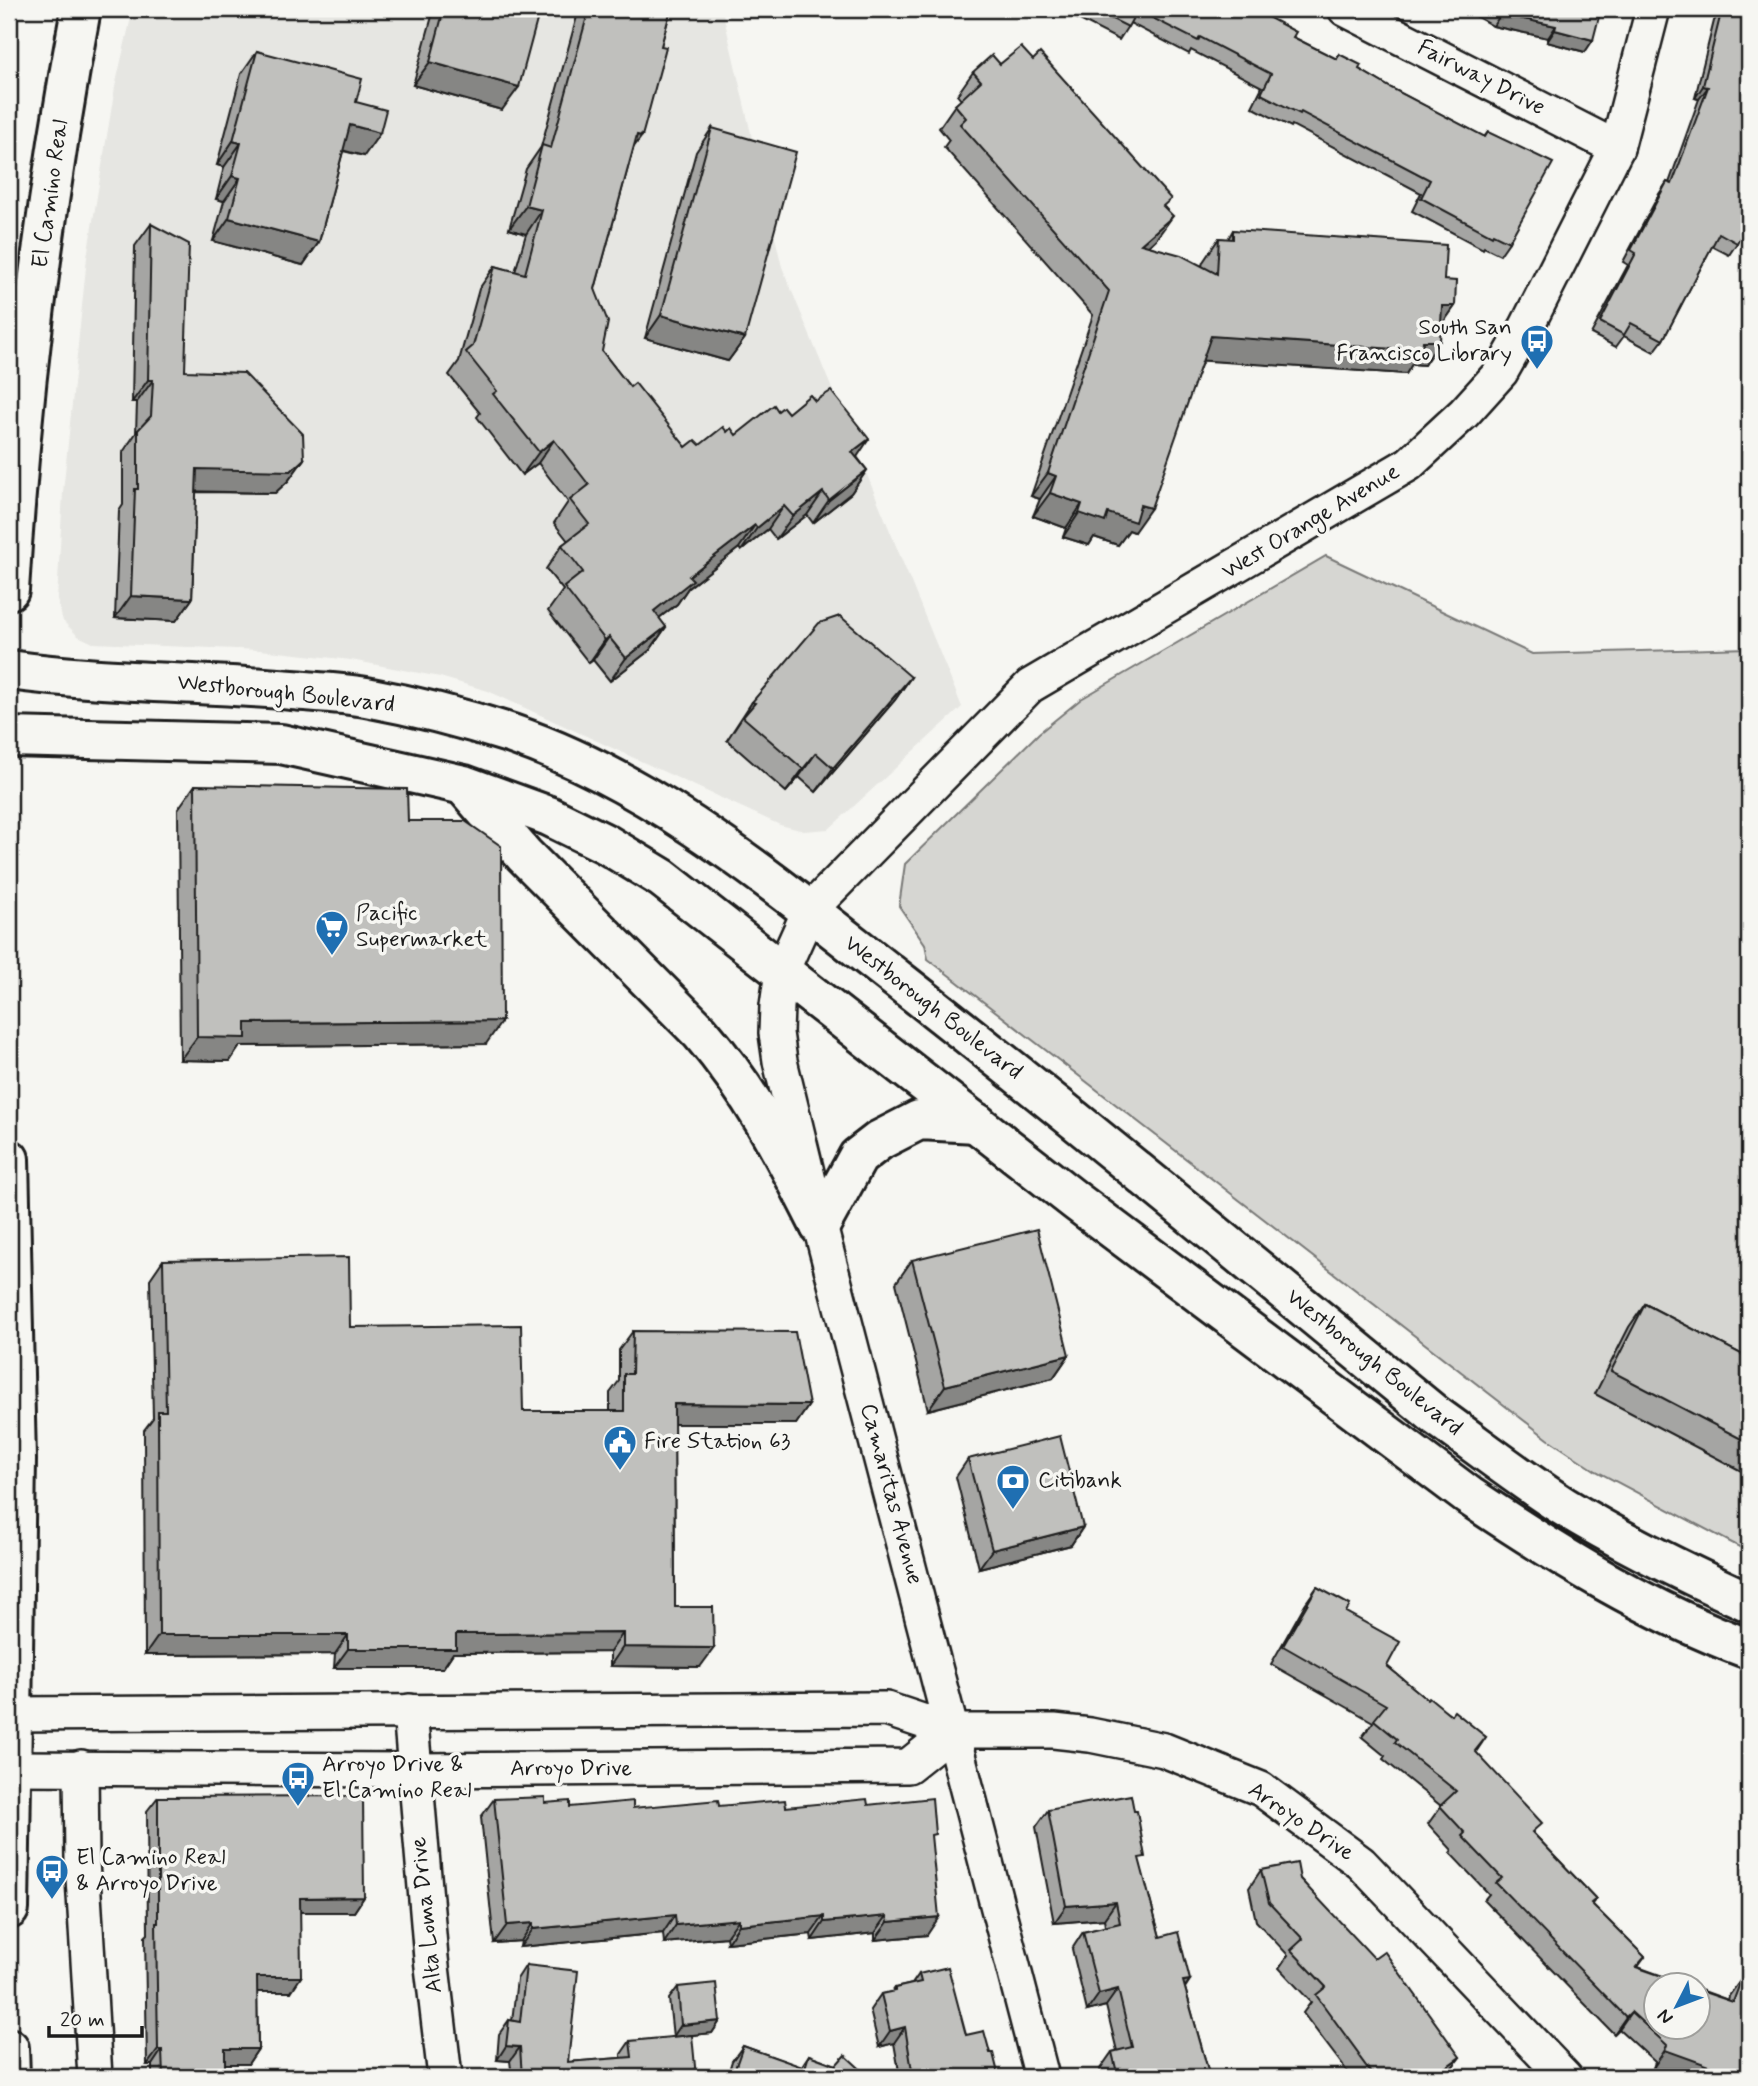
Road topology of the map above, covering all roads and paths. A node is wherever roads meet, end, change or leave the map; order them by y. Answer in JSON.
{"nodes":[{"id":1,"x":81,"y":9,"type":"edge"},
{"id":2,"x":1345,"y":9,"type":"edge"},
{"id":3,"x":1653,"y":9,"type":"edge"},
{"id":4,"x":1617,"y":148,"type":"junction"},
{"id":5,"x":9,"y":590,"type":"edge"},
{"id":6,"x":9,"y":670,"type":"edge"},
{"id":7,"x":9,"y":737,"type":"edge"},
{"id":8,"x":464,"y":785,"type":"junction"},
{"id":9,"x":809,"y":911,"type":"junction"},
{"id":10,"x":782,"y":971,"type":"junction"},
{"id":11,"x":977,"y":1123,"type":"junction"},
{"id":12,"x":9,"y":1159,"type":"edge"},
{"id":13,"x":820,"y":1226,"type":"junction"},
{"id":14,"x":1749,"y":1602,"type":"edge"},
{"id":15,"x":1749,"y":1649,"type":"edge"},
{"id":16,"x":410,"y":1711,"type":"junction"},
{"id":17,"x":10,"y":1713,"type":"edge"},
{"id":18,"x":952,"y":1731,"type":"junction"},
{"id":19,"x":81,"y":1767,"type":"junction"},
{"id":20,"x":10,"y":1768,"type":"edge"},
{"id":21,"x":414,"y":1770,"type":"junction"},
{"id":22,"x":9,"y":1909,"type":"edge"},
{"id":23,"x":9,"y":2048,"type":"edge"},
{"id":24,"x":10,"y":2077,"type":"edge"},
{"id":25,"x":95,"y":2077,"type":"edge"},
{"id":26,"x":445,"y":2077,"type":"edge"},
{"id":27,"x":1042,"y":2077,"type":"edge"},
{"id":28,"x":1564,"y":2077,"type":"edge"}],
"edges":[{"from":1,"to":5,"type":"main road","name":"El Camino Real"},
{"from":2,"to":4,"type":"street","name":"Fairway Drive"},
{"from":3,"to":4,"type":"street","name":"West Orange Avenue"},
{"from":4,"to":9,"type":"street","name":"West Orange Avenue"},
{"from":6,"to":9,"type":"main road","name":"Westborough Boulevard"},
{"from":7,"to":8,"type":"main road","name":"Westborough Boulevard"},
{"from":8,"to":10,"type":"main road","name":"Westborough Boulevard"},
{"from":8,"to":13,"type":"main road"},
{"from":9,"to":10,"type":"street","name":"Camaritas Avenue"},
{"from":9,"to":14,"type":"main road","name":"Westborough Boulevard"},
{"from":10,"to":11,"type":"main road","name":"Westborough Boulevard"},
{"from":10,"to":13,"type":"street","name":"Camaritas Avenue"},
{"from":11,"to":13,"type":"main road"},
{"from":11,"to":15,"type":"main road","name":"Westborough Boulevard"},
{"from":12,"to":17,"type":"main road"},
{"from":13,"to":18,"type":"street","name":"Camaritas Avenue"},
{"from":16,"to":17,"type":"street","name":"Arroyo Drive"},
{"from":16,"to":18,"type":"street","name":"Arroyo Drive"},
{"from":16,"to":21,"type":"street","name":"Alta Loma Drive"},
{"from":17,"to":20,"type":"main road"},
{"from":18,"to":21,"type":"street","name":"Arroyo Drive"},
{"from":18,"to":27,"type":"street","name":"Camaritas Avenue"},
{"from":18,"to":28,"type":"street","name":"Arroyo Drive"},
{"from":19,"to":20,"type":"street","name":"Arroyo Drive"},
{"from":19,"to":21,"type":"street","name":"Arroyo Drive"},
{"from":19,"to":25,"type":"street"},
{"from":20,"to":22,"type":"main road"},
{"from":21,"to":26,"type":"street","name":"Alta Loma Drive"},
{"from":23,"to":24,"type":"main road"}]}
